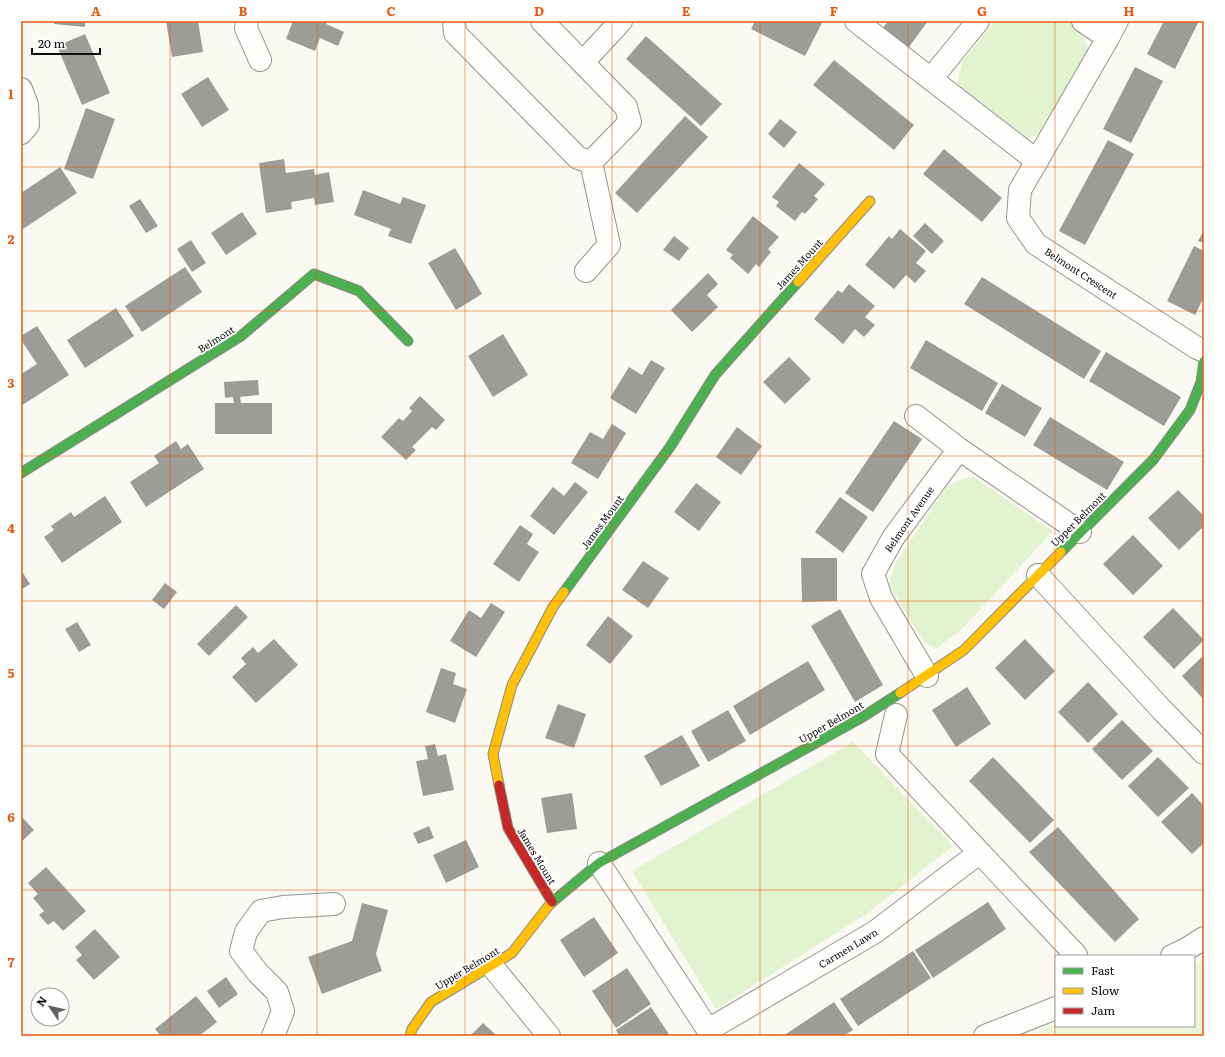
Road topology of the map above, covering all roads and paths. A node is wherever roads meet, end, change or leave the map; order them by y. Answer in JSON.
{"nodes":[{"id":1,"x":247,"y":21,"type":"edge"},
{"id":2,"x":454,"y":21,"type":"edge"},
{"id":3,"x":542,"y":21,"type":"edge"},
{"id":4,"x":621,"y":21,"type":"edge"},
{"id":5,"x":856,"y":21,"type":"edge"},
{"id":6,"x":978,"y":21,"type":"edge"},
{"id":7,"x":1083,"y":21,"type":"edge"},
{"id":8,"x":1112,"y":29,"type":"edge"},
{"id":9,"x":260,"y":60,"type":"dead end"},
{"id":10,"x":584,"y":62,"type":"junction"},
{"id":11,"x":931,"y":79,"type":"junction"},
{"id":12,"x":21,"y":89,"type":"edge"},
{"id":13,"x":21,"y":134,"type":"edge"},
{"id":14,"x":1037,"y":161,"type":"junction"},
{"id":15,"x":591,"y":162,"type":"junction"},
{"id":16,"x":870,"y":201,"type":"dead end"},
{"id":17,"x":586,"y":271,"type":"dead end"},
{"id":18,"x":408,"y":341,"type":"dead end"},
{"id":19,"x":1204,"y":351,"type":"edge"},
{"id":20,"x":1204,"y":361,"type":"edge"},
{"id":21,"x":916,"y":416,"type":"dead end"},
{"id":22,"x":959,"y":449,"type":"junction"},
{"id":23,"x":21,"y":473,"type":"edge"},
{"id":24,"x":1080,"y":532,"type":"junction"},
{"id":25,"x":1038,"y":575,"type":"junction"},
{"id":26,"x":927,"y":676,"type":"junction"},
{"id":27,"x":896,"y":715,"type":"dead end"},
{"id":28,"x":1204,"y":754,"type":"edge"},
{"id":29,"x":979,"y":853,"type":"junction"},
{"id":30,"x":599,"y":863,"type":"junction"},
{"id":31,"x":552,"y":902,"type":"junction"},
{"id":32,"x":334,"y":904,"type":"dead end"},
{"id":33,"x":1204,"y":938,"type":"edge"},
{"id":34,"x":1076,"y":955,"type":"dead end"},
{"id":35,"x":1174,"y":955,"type":"edge"},
{"id":36,"x":491,"y":965,"type":"junction"},
{"id":37,"x":1055,"y":1008,"type":"edge"},
{"id":38,"x":710,"y":1033,"type":"edge"},
{"id":39,"x":273,"y":1036,"type":"edge"},
{"id":40,"x":410,"y":1036,"type":"edge"},
{"id":41,"x":549,"y":1036,"type":"edge"},
{"id":42,"x":985,"y":1036,"type":"edge"}],
"edges":[{"from":1,"to":9,"type":"street"},
{"from":2,"to":15,"type":"street"},
{"from":3,"to":10,"type":"street"},
{"from":4,"to":10,"type":"street"},
{"from":5,"to":11,"type":"street"},
{"from":6,"to":11,"type":"street"},
{"from":7,"to":8,"type":"street","name":"Belmont Crescent"},
{"from":8,"to":14,"type":"street","name":"Belmont Crescent"},
{"from":10,"to":15,"type":"street"},
{"from":11,"to":14,"type":"street"},
{"from":12,"to":13,"type":"street"},
{"from":14,"to":19,"type":"street","name":"Belmont Crescent"},
{"from":15,"to":17,"type":"street"},
{"from":16,"to":31,"type":"street","name":"James Mount"},
{"from":18,"to":23,"type":"street","name":"Belmont"},
{"from":20,"to":24,"type":"street","name":"Upper Belmont"},
{"from":21,"to":22,"type":"street"},
{"from":22,"to":24,"type":"street"},
{"from":22,"to":26,"type":"street","name":"Belmont Avenue"},
{"from":24,"to":25,"type":"street","name":"Upper Belmont"},
{"from":25,"to":26,"type":"street","name":"Upper Belmont"},
{"from":25,"to":28,"type":"street"},
{"from":26,"to":30,"type":"street","name":"Upper Belmont"},
{"from":27,"to":29,"type":"street"},
{"from":29,"to":34,"type":"street"},
{"from":29,"to":38,"type":"street","name":"Carmen Lawn"},
{"from":30,"to":31,"type":"street","name":"Upper Belmont"},
{"from":30,"to":38,"type":"street","name":"Carmen Lawn"},
{"from":31,"to":36,"type":"street","name":"Upper Belmont"},
{"from":32,"to":39,"type":"street"},
{"from":33,"to":35,"type":"street"},
{"from":36,"to":40,"type":"street","name":"Upper Belmont"},
{"from":36,"to":41,"type":"street"},
{"from":37,"to":42,"type":"street"}]}
